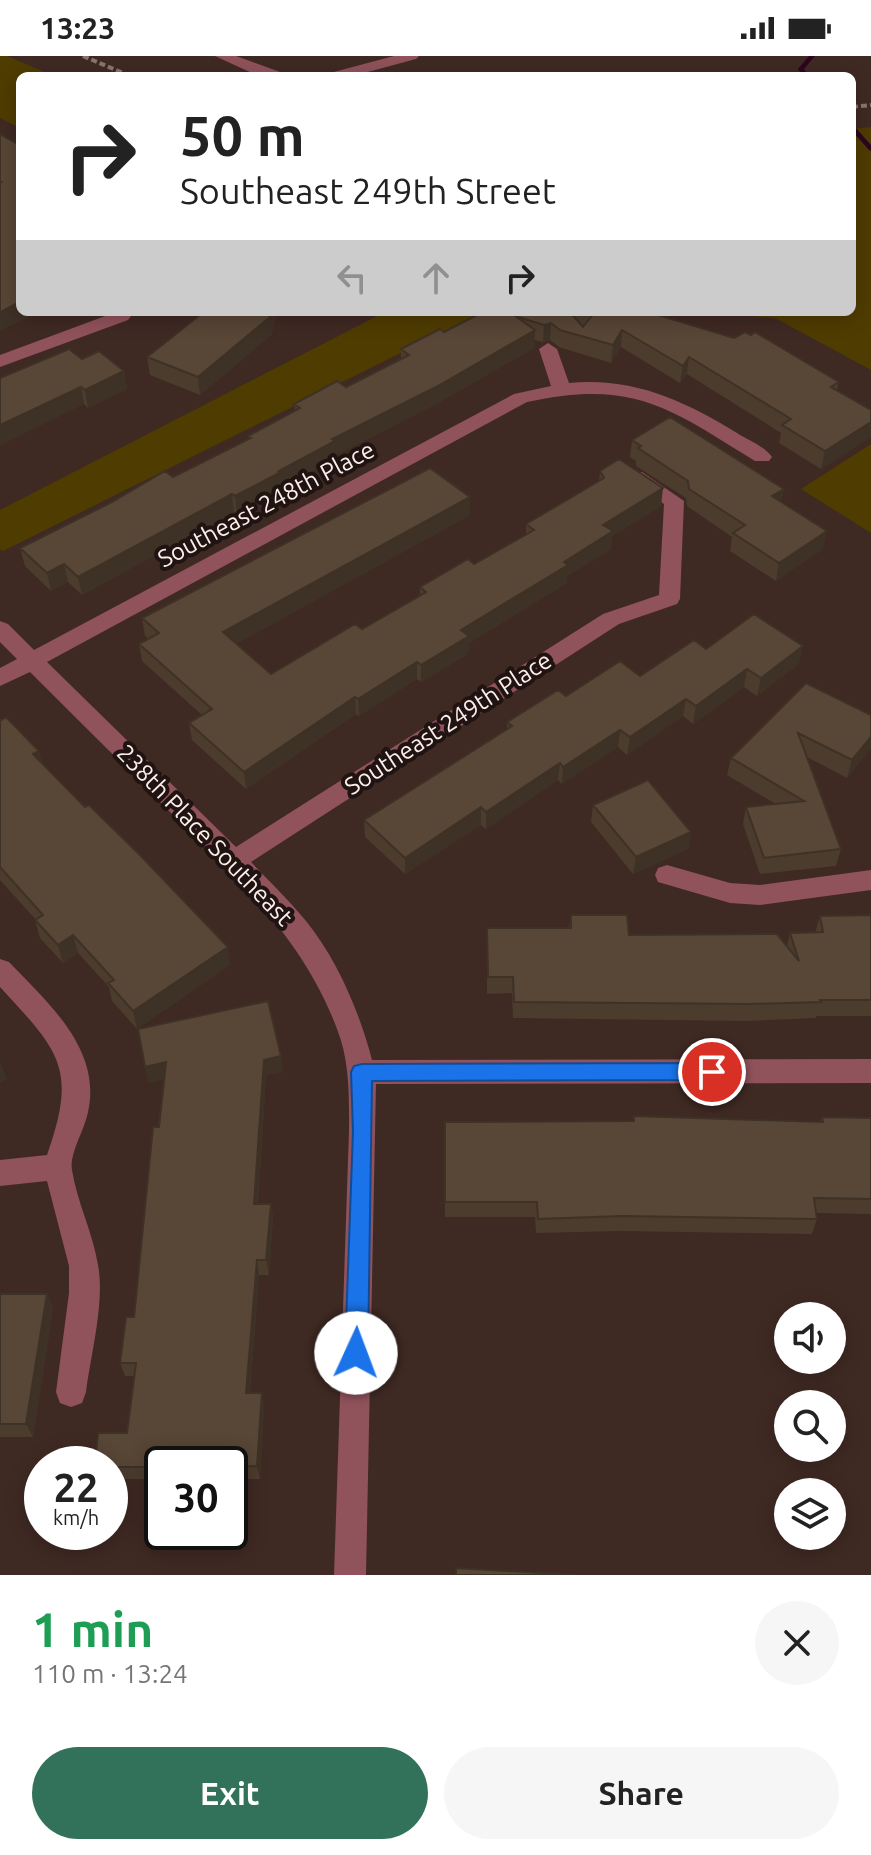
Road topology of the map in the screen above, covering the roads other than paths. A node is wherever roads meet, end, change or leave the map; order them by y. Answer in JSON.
{"nodes":[{"id":1,"x":223,"y":56,"type":"edge"},
{"id":2,"x":411,"y":56,"type":"edge"},
{"id":3,"x":264,"y":72,"type":"edge"},
{"id":4,"x":350,"y":72,"type":"edge"},
{"id":5,"x":122,"y":316,"type":"dead end"},
{"id":6,"x":548,"y":349,"type":"dead end"},
{"id":7,"x":0,"y":361,"type":"edge"},
{"id":8,"x":561,"y":387,"type":"junction"},
{"id":9,"x":762,"y":457,"type":"dead end"},
{"id":10,"x":622,"y":469,"type":"edge"},
{"id":11,"x":0,"y":629,"type":"edge"},
{"id":12,"x":32,"y":660,"type":"junction"},
{"id":13,"x":0,"y":678,"type":"edge"},
{"id":14,"x":234,"y":860,"type":"junction"},
{"id":15,"x":667,"y":875,"type":"dead end"},
{"id":16,"x":871,"y":880,"type":"edge"},
{"id":17,"x":0,"y":970,"type":"edge"},
{"id":18,"x":871,"y":1071,"type":"edge"},
{"id":19,"x":362,"y":1072,"type":"junction"},
{"id":20,"x":57,"y":1167,"type":"junction"},
{"id":21,"x":0,"y":1173,"type":"edge"},
{"id":22,"x":71,"y":1392,"type":"dead end"},
{"id":23,"x":350,"y":1575,"type":"edge"}],
"edges":[{"from":1,"to":3,"type":"street"},
{"from":2,"to":4,"type":"street"},
{"from":5,"to":7,"type":"street"},
{"from":6,"to":8,"type":"street"},
{"from":8,"to":9,"type":"street","name":"Southeast 248th Place"},
{"from":8,"to":12,"type":"street","name":"Southeast 248th Place"},
{"from":10,"to":14,"type":"street","name":"Southeast 249th Place"},
{"from":11,"to":12,"type":"street","name":"238th Place Southeast"},
{"from":12,"to":13,"type":"street","name":"Southeast 248th Place"},
{"from":12,"to":14,"type":"street","name":"238th Place Southeast"},
{"from":14,"to":19,"type":"street","name":"238th Place Southeast"},
{"from":15,"to":16,"type":"street"},
{"from":17,"to":20,"type":"street"},
{"from":18,"to":19,"type":"street"},
{"from":19,"to":23,"type":"street","name":"238th Place Southeast"},
{"from":20,"to":21,"type":"street"},
{"from":20,"to":22,"type":"street"}]}
